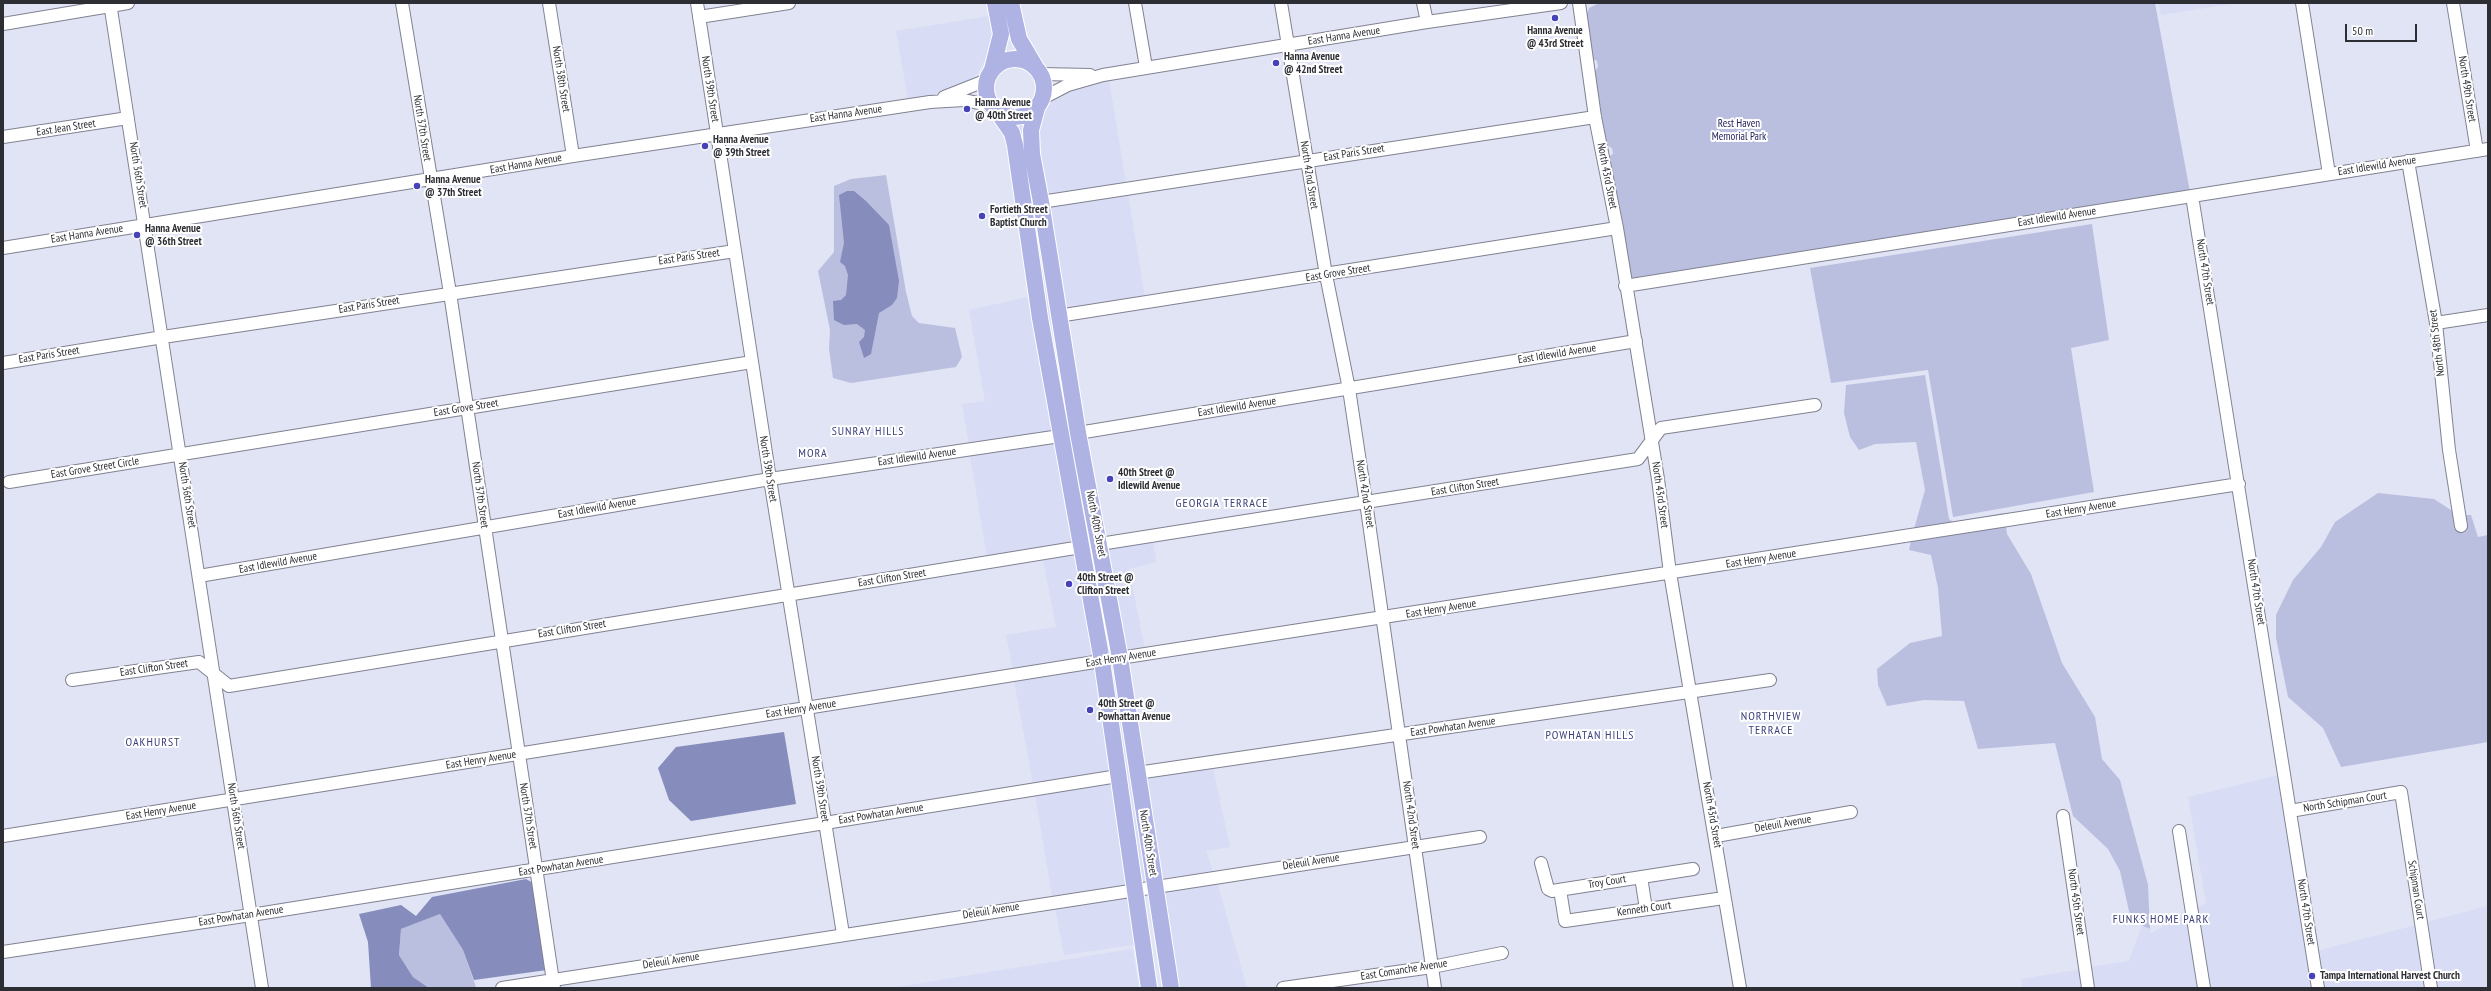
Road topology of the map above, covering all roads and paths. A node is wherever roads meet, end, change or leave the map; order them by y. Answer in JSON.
{"nodes":[{"id":1,"x":128,"y":3,"type":"edge"},
{"id":2,"x":402,"y":3,"type":"edge"},
{"id":3,"x":549,"y":3,"type":"edge"},
{"id":4,"x":697,"y":3,"type":"edge"},
{"id":5,"x":789,"y":3,"type":"edge"},
{"id":6,"x":995,"y":3,"type":"edge"},
{"id":7,"x":1011,"y":3,"type":"edge"},
{"id":8,"x":1135,"y":3,"type":"edge"},
{"id":9,"x":1281,"y":3,"type":"edge"},
{"id":10,"x":1423,"y":3,"type":"edge"},
{"id":11,"x":1525,"y":3,"type":"edge"},
{"id":12,"x":1561,"y":3,"type":"edge"},
{"id":13,"x":1579,"y":3,"type":"edge"},
{"id":14,"x":2302,"y":3,"type":"edge"},
{"id":15,"x":2453,"y":3,"type":"edge"},
{"id":16,"x":111,"y":4,"type":"edge"},
{"id":17,"x":1514,"y":10,"type":"junction"},
{"id":18,"x":699,"y":17,"type":"junction"},
{"id":19,"x":1427,"y":22,"type":"junction"},
{"id":20,"x":3,"y":24,"type":"edge"},
{"id":21,"x":1288,"y":45,"type":"junction"},
{"id":22,"x":1146,"y":67,"type":"junction"},
{"id":23,"x":1038,"y":71,"type":"junction"},
{"id":24,"x":990,"y":75,"type":"junction"},
{"id":25,"x":1103,"y":75,"type":"junction"},
{"id":26,"x":930,"y":102,"type":"junction"},
{"id":27,"x":1040,"y":103,"type":"junction"},
{"id":28,"x":995,"y":108,"type":"junction"},
{"id":29,"x":1595,"y":117,"type":"junction"},
{"id":30,"x":128,"y":118,"type":"junction"},
{"id":31,"x":716,"y":134,"type":"junction"},
{"id":32,"x":3,"y":137,"type":"edge"},
{"id":33,"x":2483,"y":150,"type":"edge"},
{"id":34,"x":573,"y":156,"type":"junction"},
{"id":35,"x":1307,"y":160,"type":"junction"},
{"id":36,"x":2408,"y":161,"type":"junction"},
{"id":37,"x":2328,"y":174,"type":"junction"},
{"id":38,"x":431,"y":180,"type":"junction"},
{"id":39,"x":2192,"y":196,"type":"junction"},
{"id":40,"x":1042,"y":202,"type":"junction"},
{"id":41,"x":146,"y":225,"type":"junction"},
{"id":42,"x":1617,"y":228,"type":"junction"},
{"id":43,"x":3,"y":248,"type":"edge"},
{"id":44,"x":735,"y":250,"type":"junction"},
{"id":45,"x":1326,"y":275,"type":"junction"},
{"id":46,"x":1626,"y":286,"type":"junction"},
{"id":47,"x":450,"y":293,"type":"junction"},
{"id":48,"x":2488,"y":315,"type":"edge"},
{"id":49,"x":1058,"y":316,"type":"junction"},
{"id":50,"x":2436,"y":323,"type":"junction"},
{"id":51,"x":163,"y":337,"type":"junction"},
{"id":52,"x":1636,"y":341,"type":"junction"},
{"id":53,"x":752,"y":362,"type":"junction"},
{"id":54,"x":3,"y":363,"type":"edge"},
{"id":55,"x":1348,"y":389,"type":"junction"},
{"id":56,"x":1815,"y":405,"type":"dead end"},
{"id":57,"x":467,"y":408,"type":"junction"},
{"id":58,"x":1078,"y":433,"type":"junction"},
{"id":59,"x":1060,"y":436,"type":"junction"},
{"id":60,"x":1652,"y":443,"type":"junction"},
{"id":61,"x":181,"y":454,"type":"junction"},
{"id":62,"x":770,"y":479,"type":"junction"},
{"id":63,"x":9,"y":482,"type":"dead end"},
{"id":64,"x":2239,"y":484,"type":"junction"},
{"id":65,"x":1366,"y":502,"type":"junction"},
{"id":66,"x":2461,"y":526,"type":"dead end"},
{"id":67,"x":485,"y":528,"type":"junction"},
{"id":68,"x":1100,"y":544,"type":"junction"},
{"id":69,"x":1081,"y":547,"type":"junction"},
{"id":70,"x":1670,"y":573,"type":"junction"},
{"id":71,"x":199,"y":576,"type":"junction"},
{"id":72,"x":788,"y":594,"type":"junction"},
{"id":73,"x":1383,"y":618,"type":"junction"},
{"id":74,"x":502,"y":641,"type":"junction"},
{"id":75,"x":1120,"y":658,"type":"junction"},
{"id":76,"x":1102,"y":661,"type":"junction"},
{"id":77,"x":213,"y":674,"type":"junction"},
{"id":78,"x":72,"y":680,"type":"dead end"},
{"id":79,"x":1770,"y":680,"type":"dead end"},
{"id":80,"x":1690,"y":692,"type":"junction"},
{"id":81,"x":807,"y":708,"type":"junction"},
{"id":82,"x":1399,"y":735,"type":"junction"},
{"id":83,"x":519,"y":754,"type":"junction"},
{"id":84,"x":1137,"y":773,"type":"junction"},
{"id":85,"x":1118,"y":776,"type":"junction"},
{"id":86,"x":2401,"y":792,"type":"joint"},
{"id":87,"x":233,"y":800,"type":"junction"},
{"id":88,"x":2290,"y":811,"type":"junction"},
{"id":89,"x":1851,"y":812,"type":"dead end"},
{"id":90,"x":2063,"y":816,"type":"dead end"},
{"id":91,"x":826,"y":823,"type":"junction"},
{"id":92,"x":2179,"y":831,"type":"dead end"},
{"id":93,"x":3,"y":836,"type":"edge"},
{"id":94,"x":1716,"y":836,"type":"junction"},
{"id":95,"x":1480,"y":837,"type":"dead end"},
{"id":96,"x":1415,"y":847,"type":"junction"},
{"id":97,"x":1541,"y":863,"type":"dead end"},
{"id":98,"x":1693,"y":869,"type":"dead end"},
{"id":99,"x":536,"y":870,"type":"junction"},
{"id":100,"x":1641,"y":877,"type":"junction"},
{"id":101,"x":1155,"y":886,"type":"junction"},
{"id":102,"x":1135,"y":889,"type":"junction"},
{"id":103,"x":1560,"y":890,"type":"junction"},
{"id":104,"x":1724,"y":898,"type":"junction"},
{"id":105,"x":1646,"y":909,"type":"junction"},
{"id":106,"x":251,"y":915,"type":"junction"},
{"id":107,"x":843,"y":934,"type":"junction"},
{"id":108,"x":3,"y":952,"type":"edge"},
{"id":109,"x":1502,"y":953,"type":"dead end"},
{"id":110,"x":1432,"y":967,"type":"junction"},
{"id":111,"x":554,"y":984,"type":"edge"},
{"id":112,"x":262,"y":988,"type":"edge"},
{"id":113,"x":502,"y":988,"type":"edge"},
{"id":114,"x":1149,"y":988,"type":"edge"},
{"id":115,"x":1171,"y":988,"type":"edge"},
{"id":116,"x":1283,"y":988,"type":"edge"},
{"id":117,"x":1435,"y":988,"type":"edge"},
{"id":118,"x":1740,"y":988,"type":"edge"},
{"id":119,"x":2088,"y":988,"type":"edge"},
{"id":120,"x":2204,"y":988,"type":"edge"},
{"id":121,"x":2318,"y":988,"type":"edge"},
{"id":122,"x":2431,"y":988,"type":"edge"}],
"edges":[{"from":1,"to":16,"type":"street"},
{"from":2,"to":38,"type":"street","name":"North 37th Street"},
{"from":3,"to":34,"type":"street","name":"North 38th Street"},
{"from":4,"to":18,"type":"street","name":"North 39th Street"},
{"from":5,"to":18,"type":"street"},
{"from":6,"to":24,"type":"main road"},
{"from":7,"to":23,"type":"main road"},
{"from":8,"to":22,"type":"street"},
{"from":9,"to":21,"type":"street","name":"North 42nd Street"},
{"from":10,"to":19,"type":"street"},
{"from":11,"to":17,"type":"street"},
{"from":12,"to":17,"type":"street","name":"East Hanna Avenue"},
{"from":13,"to":29,"type":"street","name":"North 43rd Street"},
{"from":14,"to":37,"type":"street"},
{"from":15,"to":33,"type":"street","name":"North 49th Street"},
{"from":16,"to":20,"type":"street"},
{"from":16,"to":30,"type":"street","name":"North 36th Street"},
{"from":17,"to":19,"type":"street","name":"East Hanna Avenue"},
{"from":18,"to":31,"type":"street","name":"North 39th Street"},
{"from":19,"to":21,"type":"street","name":"East Hanna Avenue"},
{"from":21,"to":22,"type":"street","name":"East Hanna Avenue"},
{"from":21,"to":35,"type":"street","name":"North 42nd Street"},
{"from":22,"to":25,"type":"street","name":"East Hanna Avenue"},
{"from":23,"to":24,"type":"main road"},
{"from":23,"to":25,"type":"street","name":"East Hanna Avenue"},
{"from":23,"to":27,"type":"main road"},
{"from":24,"to":26,"type":"street","name":"East Hanna Avenue"},
{"from":24,"to":28,"type":"main road"},
{"from":25,"to":27,"type":"street","name":"East Hanna Avenue"},
{"from":26,"to":28,"type":"street","name":"East Hanna Avenue"},
{"from":26,"to":31,"type":"street","name":"East Hanna Avenue"},
{"from":27,"to":28,"type":"main road"},
{"from":27,"to":40,"type":"main road","name":"North 40th Street"},
{"from":28,"to":59,"type":"main road","name":"North 40th Street"},
{"from":29,"to":35,"type":"street","name":"East Paris Street"},
{"from":29,"to":42,"type":"street","name":"North 43rd Street"},
{"from":30,"to":32,"type":"street","name":"East Jean Street"},
{"from":30,"to":41,"type":"street","name":"North 36th Street"},
{"from":31,"to":34,"type":"street","name":"East Hanna Avenue"},
{"from":31,"to":44,"type":"street","name":"North 39th Street"},
{"from":33,"to":36,"type":"street","name":"East Idlewild Avenue"},
{"from":34,"to":38,"type":"street","name":"East Hanna Avenue"},
{"from":35,"to":40,"type":"street","name":"East Paris Street"},
{"from":35,"to":45,"type":"street","name":"North 42nd Street"},
{"from":36,"to":37,"type":"street","name":"East Idlewild Avenue"},
{"from":36,"to":50,"type":"street","name":"North 48th Street"},
{"from":37,"to":39,"type":"street","name":"East Idlewild Avenue"},
{"from":38,"to":41,"type":"street","name":"East Hanna Avenue"},
{"from":38,"to":47,"type":"street","name":"North 37th Street"},
{"from":39,"to":46,"type":"street","name":"East Idlewild Avenue"},
{"from":39,"to":64,"type":"street","name":"North 47th Street"},
{"from":40,"to":49,"type":"main road","name":"North 40th Street"},
{"from":41,"to":43,"type":"street","name":"East Hanna Avenue"},
{"from":41,"to":51,"type":"street","name":"North 36th Street"},
{"from":42,"to":45,"type":"street","name":"East Grove Street"},
{"from":42,"to":46,"type":"street","name":"North 43rd Street"},
{"from":44,"to":47,"type":"street","name":"East Paris Street"},
{"from":44,"to":53,"type":"street","name":"North 39th Street"},
{"from":45,"to":49,"type":"street","name":"East Grove Street"},
{"from":45,"to":55,"type":"street","name":"North 42nd Street"},
{"from":46,"to":52,"type":"street","name":"North 43rd Street"},
{"from":47,"to":51,"type":"street","name":"East Paris Street"},
{"from":47,"to":57,"type":"street","name":"North 37th Street"},
{"from":48,"to":50,"type":"street"},
{"from":49,"to":58,"type":"main road","name":"North 40th Street"},
{"from":50,"to":66,"type":"street","name":"North 48th Street"},
{"from":51,"to":54,"type":"street","name":"East Paris Street"},
{"from":51,"to":61,"type":"street","name":"North 36th Street"},
{"from":52,"to":55,"type":"street","name":"East Idlewild Avenue"},
{"from":52,"to":60,"type":"street","name":"North 43rd Street"},
{"from":53,"to":57,"type":"street","name":"East Grove Street"},
{"from":53,"to":62,"type":"street","name":"North 39th Street"},
{"from":55,"to":58,"type":"street","name":"East Idlewild Avenue"},
{"from":55,"to":65,"type":"street","name":"North 42nd Street"},
{"from":56,"to":60,"type":"street","name":"East Clifton Street"},
{"from":57,"to":61,"type":"street","name":"East Grove Street"},
{"from":57,"to":67,"type":"street","name":"North 37th Street"},
{"from":58,"to":59,"type":"street","name":"East Idlewild Avenue"},
{"from":58,"to":68,"type":"main road","name":"North 40th Street"},
{"from":59,"to":62,"type":"street","name":"East Idlewild Avenue"},
{"from":59,"to":69,"type":"main road","name":"North 40th Street"},
{"from":60,"to":65,"type":"street","name":"East Clifton Street"},
{"from":60,"to":70,"type":"street","name":"North 43rd Street"},
{"from":61,"to":63,"type":"street","name":"East Grove Street Circle"},
{"from":61,"to":71,"type":"street","name":"North 36th Street"},
{"from":62,"to":67,"type":"street","name":"East Idlewild Avenue"},
{"from":62,"to":72,"type":"street","name":"North 39th Street"},
{"from":64,"to":70,"type":"street","name":"East Henry Avenue"},
{"from":64,"to":88,"type":"street","name":"North 47th Street"},
{"from":65,"to":68,"type":"street","name":"East Clifton Street"},
{"from":65,"to":73,"type":"street","name":"North 42nd Street"},
{"from":67,"to":71,"type":"street","name":"East Idlewild Avenue"},
{"from":67,"to":74,"type":"street","name":"North 37th Street"},
{"from":68,"to":75,"type":"main road","name":"North 40th Street"},
{"from":69,"to":72,"type":"street","name":"East Clifton Street"},
{"from":69,"to":76,"type":"main road","name":"North 40th Street"},
{"from":70,"to":73,"type":"street","name":"East Henry Avenue"},
{"from":70,"to":80,"type":"street","name":"North 43rd Street"},
{"from":71,"to":77,"type":"street","name":"North 36th Street"},
{"from":72,"to":74,"type":"street","name":"East Clifton Street"},
{"from":72,"to":81,"type":"street","name":"North 39th Street"},
{"from":73,"to":75,"type":"street","name":"East Henry Avenue"},
{"from":73,"to":82,"type":"street","name":"North 42nd Street"},
{"from":74,"to":77,"type":"street","name":"East Clifton Street"},
{"from":74,"to":83,"type":"street","name":"North 37th Street"},
{"from":75,"to":76,"type":"street","name":"East Henry Avenue"},
{"from":75,"to":84,"type":"main road","name":"North 40th Street"},
{"from":76,"to":81,"type":"street","name":"East Henry Avenue"},
{"from":76,"to":85,"type":"main road","name":"North 40th Street"},
{"from":77,"to":78,"type":"street","name":"East Clifton Street"},
{"from":77,"to":87,"type":"street","name":"North 36th Street"},
{"from":79,"to":80,"type":"street","name":"East Powhatan Avenue"},
{"from":80,"to":82,"type":"street","name":"East Powhatan Avenue"},
{"from":80,"to":94,"type":"street","name":"North 43rd Street"},
{"from":81,"to":83,"type":"street","name":"East Henry Avenue"},
{"from":81,"to":91,"type":"street","name":"North 39th Street"},
{"from":82,"to":84,"type":"street","name":"East Powhatan Avenue"},
{"from":82,"to":96,"type":"street","name":"North 42nd Street"},
{"from":83,"to":87,"type":"street","name":"East Henry Avenue"},
{"from":83,"to":99,"type":"street","name":"North 37th Street"},
{"from":84,"to":101,"type":"main road","name":"North 40th Street"},
{"from":85,"to":91,"type":"street","name":"East Powhatan Avenue"},
{"from":85,"to":102,"type":"main road","name":"North 40th Street"},
{"from":86,"to":88,"type":"street","name":"North Schipman Court"},
{"from":86,"to":122,"type":"street","name":"Schipman Court"},
{"from":87,"to":93,"type":"street","name":"East Henry Avenue"},
{"from":87,"to":106,"type":"street","name":"North 36th Street"},
{"from":88,"to":121,"type":"street","name":"North 47th Street"},
{"from":89,"to":94,"type":"street","name":"Deleuil Avenue"},
{"from":90,"to":119,"type":"street","name":"North 45th Street"},
{"from":91,"to":99,"type":"street","name":"East Powhatan Avenue"},
{"from":91,"to":107,"type":"street","name":"North 39th Street"},
{"from":92,"to":120,"type":"street"},
{"from":94,"to":104,"type":"street","name":"North 43rd Street"},
{"from":95,"to":96,"type":"street","name":"Deleuil Avenue"},
{"from":96,"to":101,"type":"street","name":"Deleuil Avenue"},
{"from":96,"to":110,"type":"street","name":"North 42nd Street"},
{"from":97,"to":103,"type":"street"},
{"from":98,"to":100,"type":"street","name":"Troy Court"},
{"from":99,"to":106,"type":"street","name":"East Powhatan Avenue"},
{"from":99,"to":111,"type":"street","name":"North 37th Street"},
{"from":100,"to":103,"type":"street","name":"Troy Court"},
{"from":100,"to":105,"type":"street"},
{"from":101,"to":102,"type":"street","name":"Deleuil Avenue"},
{"from":101,"to":115,"type":"main road","name":"North 40th Street"},
{"from":102,"to":107,"type":"street","name":"Deleuil Avenue"},
{"from":102,"to":114,"type":"main road","name":"North 40th Street"},
{"from":103,"to":105,"type":"street","name":"Kenneth Court"},
{"from":104,"to":105,"type":"street","name":"Kenneth Court"},
{"from":104,"to":118,"type":"street","name":"North 43rd Street"},
{"from":106,"to":108,"type":"street","name":"East Powhatan Avenue"},
{"from":106,"to":112,"type":"street","name":"North 36th Street"},
{"from":107,"to":111,"type":"street","name":"Deleuil Avenue"},
{"from":109,"to":110,"type":"street","name":"East Comanche Avenue"},
{"from":110,"to":116,"type":"street","name":"East Comanche Avenue"},
{"from":110,"to":117,"type":"street","name":"North 42nd Street"},
{"from":111,"to":113,"type":"street","name":"Deleuil Avenue"}]}
